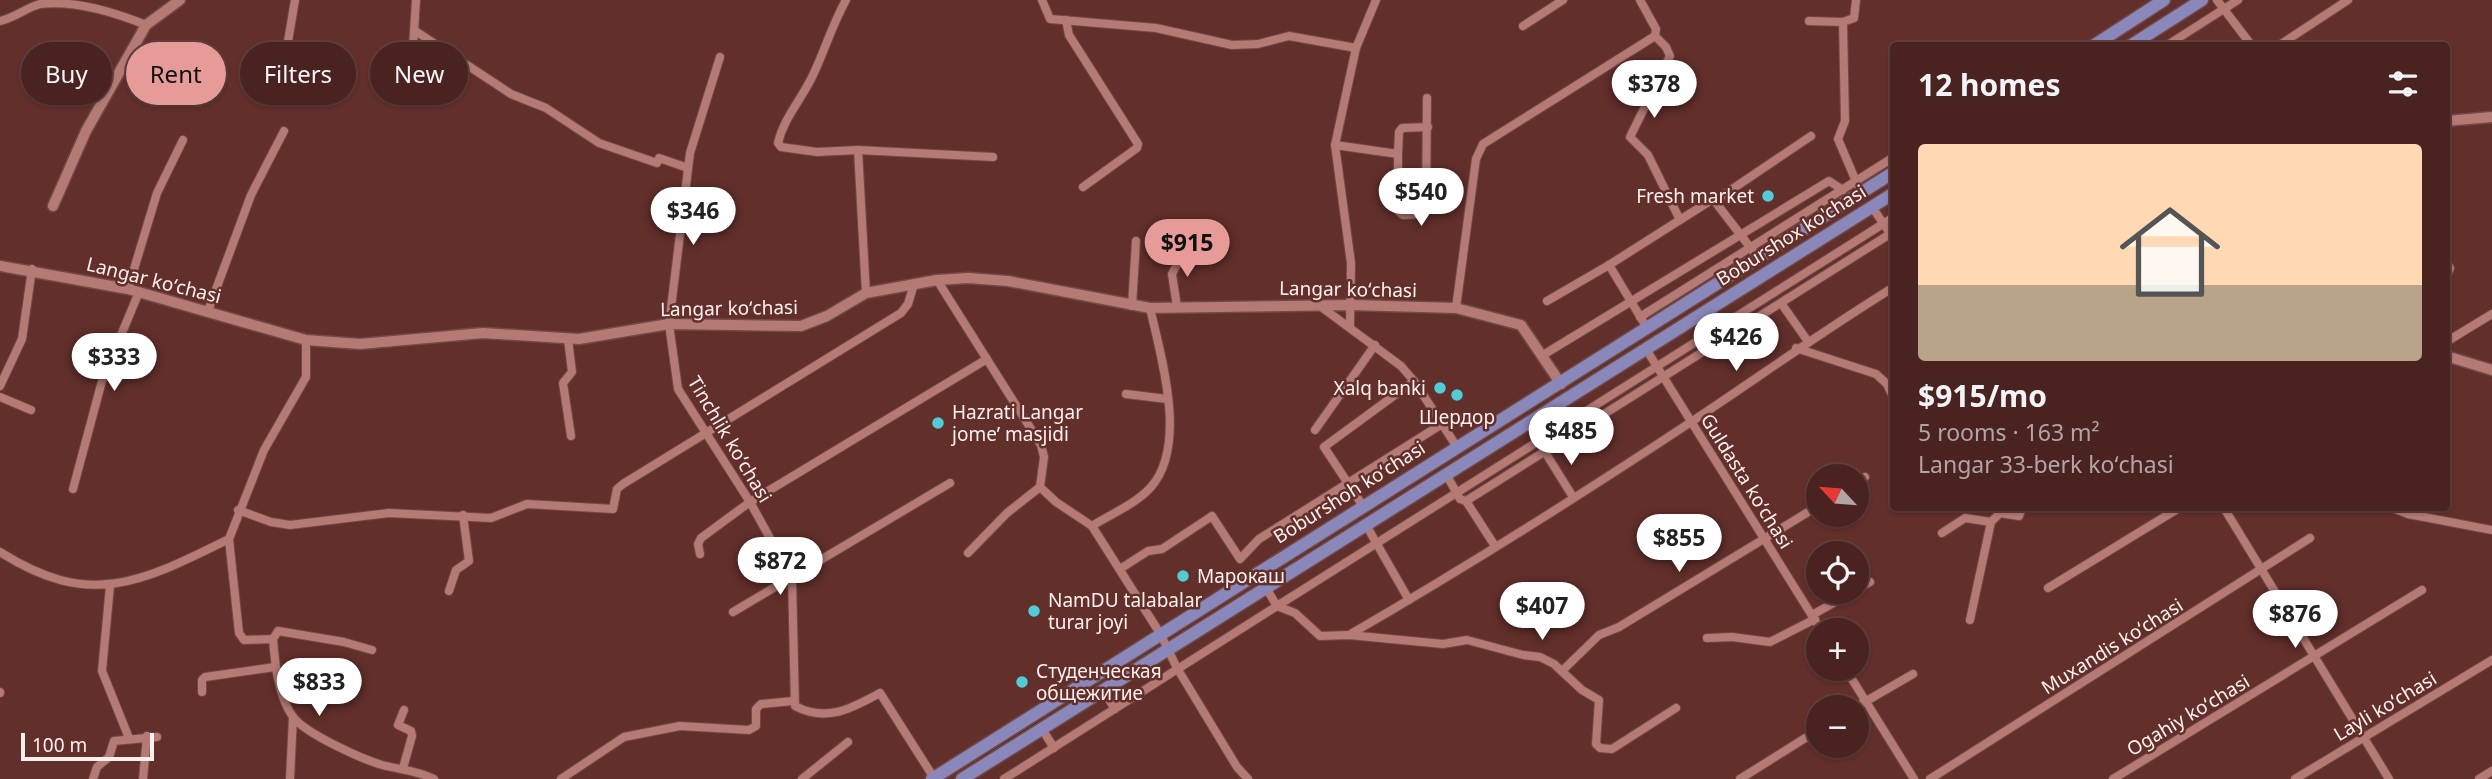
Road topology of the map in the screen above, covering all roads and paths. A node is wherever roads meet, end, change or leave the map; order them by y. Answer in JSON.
{"nodes":[{"id":1,"x":180,"y":0,"type":"edge"},
{"id":2,"x":295,"y":0,"type":"edge"},
{"id":3,"x":416,"y":0,"type":"edge"},
{"id":4,"x":846,"y":0,"type":"edge"},
{"id":5,"x":1042,"y":0,"type":"edge"},
{"id":6,"x":1376,"y":0,"type":"edge"},
{"id":7,"x":1563,"y":0,"type":"edge"},
{"id":8,"x":1640,"y":0,"type":"edge"},
{"id":9,"x":1856,"y":0,"type":"edge"},
{"id":10,"x":2164,"y":0,"type":"edge"},
{"id":11,"x":2202,"y":0,"type":"edge"},
{"id":12,"x":2217,"y":0,"type":"edge"},
{"id":13,"x":2238,"y":0,"type":"edge"},
{"id":14,"x":2348,"y":0,"type":"edge"},
{"id":15,"x":2225,"y":8,"type":"junction"},
{"id":16,"x":1066,"y":20,"type":"junction"},
{"id":17,"x":0,"y":21,"type":"edge"},
{"id":18,"x":1809,"y":21,"type":"dead end"},
{"id":19,"x":1843,"y":22,"type":"junction"},
{"id":20,"x":146,"y":25,"type":"junction"},
{"id":21,"x":1523,"y":26,"type":"dead end"},
{"id":22,"x":416,"y":33,"type":"junction"},
{"id":23,"x":1656,"y":36,"type":"junction"},
{"id":24,"x":288,"y":42,"type":"edge"},
{"id":25,"x":415,"y":42,"type":"edge"},
{"id":26,"x":2099,"y":42,"type":"edge"},
{"id":27,"x":2136,"y":42,"type":"edge"},
{"id":28,"x":2172,"y":42,"type":"edge"},
{"id":29,"x":2249,"y":42,"type":"edge"},
{"id":30,"x":2284,"y":42,"type":"edge"},
{"id":31,"x":1356,"y":48,"type":"junction"},
{"id":32,"x":720,"y":57,"type":"dead end"},
{"id":33,"x":1427,"y":98,"type":"dead end"},
{"id":34,"x":2492,"y":117,"type":"edge"},
{"id":35,"x":2450,"y":121,"type":"edge"},
{"id":36,"x":1428,"y":127,"type":"junction"},
{"id":37,"x":284,"y":131,"type":"dead end"},
{"id":38,"x":1811,"y":136,"type":"dead end"},
{"id":39,"x":183,"y":139,"type":"dead end"},
{"id":40,"x":1335,"y":145,"type":"junction"},
{"id":41,"x":858,"y":150,"type":"junction"},
{"id":42,"x":1398,"y":154,"type":"junction"},
{"id":43,"x":993,"y":157,"type":"dead end"},
{"id":44,"x":1890,"y":160,"type":"edge"},
{"id":45,"x":688,"y":167,"type":"junction"},
{"id":46,"x":1890,"y":174,"type":"edge"},
{"id":47,"x":1083,"y":187,"type":"dead end"},
{"id":48,"x":1858,"y":187,"type":"junction"},
{"id":49,"x":1843,"y":190,"type":"junction"},
{"id":50,"x":1890,"y":196,"type":"edge"},
{"id":51,"x":1716,"y":200,"type":"junction"},
{"id":52,"x":53,"y":206,"type":"dead end"},
{"id":53,"x":1872,"y":207,"type":"junction"},
{"id":54,"x":1779,"y":212,"type":"junction"},
{"id":55,"x":1680,"y":219,"type":"junction"},
{"id":56,"x":1890,"y":220,"type":"edge"},
{"id":57,"x":1883,"y":224,"type":"junction"},
{"id":58,"x":1790,"y":230,"type":"junction"},
{"id":59,"x":1890,"y":234,"type":"edge"},
{"id":60,"x":1742,"y":235,"type":"junction"},
{"id":61,"x":1890,"y":238,"type":"edge"},
{"id":62,"x":1136,"y":241,"type":"dead end"},
{"id":63,"x":1185,"y":249,"type":"dead end"},
{"id":64,"x":1754,"y":252,"type":"junction"},
{"id":65,"x":1609,"y":265,"type":"junction"},
{"id":66,"x":0,"y":266,"type":"edge"},
{"id":67,"x":32,"y":270,"type":"junction"},
{"id":68,"x":937,"y":280,"type":"junction"},
{"id":69,"x":914,"y":284,"type":"junction"},
{"id":70,"x":1890,"y":289,"type":"edge"},
{"id":71,"x":134,"y":290,"type":"junction"},
{"id":72,"x":866,"y":293,"type":"junction"},
{"id":73,"x":1547,"y":301,"type":"dead end"},
{"id":74,"x":1631,"y":302,"type":"junction"},
{"id":75,"x":1782,"y":303,"type":"junction"},
{"id":76,"x":1351,"y":305,"type":"junction"},
{"id":77,"x":1132,"y":306,"type":"junction"},
{"id":78,"x":1320,"y":306,"type":"junction"},
{"id":79,"x":1177,"y":307,"type":"junction"},
{"id":80,"x":1150,"y":308,"type":"junction"},
{"id":81,"x":1456,"y":308,"type":"junction"},
{"id":82,"x":208,"y":311,"type":"junction"},
{"id":83,"x":2492,"y":314,"type":"edge"},
{"id":84,"x":1644,"y":322,"type":"junction"},
{"id":85,"x":669,"y":324,"type":"junction"},
{"id":86,"x":1350,"y":326,"type":"junction"},
{"id":87,"x":568,"y":339,"type":"junction"},
{"id":88,"x":306,"y":340,"type":"junction"},
{"id":89,"x":2450,"y":340,"type":"edge"},
{"id":90,"x":1807,"y":341,"type":"junction"},
{"id":91,"x":1376,"y":345,"type":"junction"},
{"id":92,"x":1797,"y":348,"type":"junction"},
{"id":93,"x":1646,"y":349,"type":"junction"},
{"id":94,"x":1543,"y":355,"type":"junction"},
{"id":95,"x":2450,"y":357,"type":"edge"},
{"id":96,"x":987,"y":359,"type":"junction"},
{"id":97,"x":1657,"y":367,"type":"junction"},
{"id":98,"x":2492,"y":370,"type":"edge"},
{"id":99,"x":1663,"y":377,"type":"junction"},
{"id":100,"x":1414,"y":381,"type":"junction"},
{"id":101,"x":1561,"y":384,"type":"junction"},
{"id":102,"x":0,"y":386,"type":"edge"},
{"id":103,"x":1890,"y":390,"type":"edge"},
{"id":104,"x":1126,"y":394,"type":"dead end"},
{"id":105,"x":0,"y":397,"type":"edge"},
{"id":106,"x":1167,"y":399,"type":"junction"},
{"id":107,"x":31,"y":410,"type":"dead end"},
{"id":108,"x":1691,"y":422,"type":"junction"},
{"id":109,"x":1442,"y":424,"type":"junction"},
{"id":110,"x":1315,"y":430,"type":"dead end"},
{"id":111,"x":704,"y":431,"type":"junction"},
{"id":112,"x":570,"y":436,"type":"dead end"},
{"id":113,"x":1457,"y":447,"type":"junction"},
{"id":114,"x":1545,"y":452,"type":"junction"},
{"id":115,"x":1446,"y":474,"type":"junction"},
{"id":116,"x":950,"y":483,"type":"dead end"},
{"id":117,"x":1348,"y":483,"type":"junction"},
{"id":118,"x":1040,"y":487,"type":"junction"},
{"id":119,"x":73,"y":489,"type":"dead end"},
{"id":120,"x":1457,"y":493,"type":"junction"},
{"id":121,"x":1573,"y":497,"type":"junction"},
{"id":122,"x":1466,"y":501,"type":"junction"},
{"id":123,"x":750,"y":502,"type":"junction"},
{"id":124,"x":1363,"y":506,"type":"junction"},
{"id":125,"x":238,"y":510,"type":"junction"},
{"id":126,"x":2021,"y":511,"type":"edge"},
{"id":127,"x":2174,"y":511,"type":"edge"},
{"id":128,"x":2226,"y":511,"type":"edge"},
{"id":129,"x":2400,"y":511,"type":"edge"},
{"id":130,"x":1806,"y":513,"type":"edge"},
{"id":131,"x":463,"y":515,"type":"junction"},
{"id":132,"x":1991,"y":522,"type":"junction"},
{"id":133,"x":1366,"y":525,"type":"junction"},
{"id":134,"x":1091,"y":526,"type":"junction"},
{"id":135,"x":2492,"y":530,"type":"edge"},
{"id":136,"x":1942,"y":533,"type":"dead end"},
{"id":137,"x":2310,"y":538,"type":"dead end"},
{"id":138,"x":229,"y":539,"type":"junction"},
{"id":139,"x":1764,"y":539,"type":"junction"},
{"id":140,"x":1376,"y":543,"type":"junction"},
{"id":141,"x":1495,"y":547,"type":"junction"},
{"id":142,"x":0,"y":552,"type":"edge"},
{"id":143,"x":968,"y":553,"type":"dead end"},
{"id":144,"x":700,"y":554,"type":"dead end"},
{"id":145,"x":1120,"y":569,"type":"junction"},
{"id":146,"x":2263,"y":570,"type":"junction"},
{"id":147,"x":792,"y":578,"type":"junction"},
{"id":148,"x":110,"y":586,"type":"junction"},
{"id":149,"x":1266,"y":588,"type":"junction"},
{"id":150,"x":2048,"y":588,"type":"dead end"},
{"id":151,"x":2422,"y":590,"type":"dead end"},
{"id":152,"x":449,"y":591,"type":"dead end"},
{"id":153,"x":1409,"y":600,"type":"junction"},
{"id":154,"x":1833,"y":604,"type":"edge"},
{"id":155,"x":1277,"y":606,"type":"junction"},
{"id":156,"x":733,"y":612,"type":"dead end"},
{"id":157,"x":1813,"y":617,"type":"junction"},
{"id":158,"x":1969,"y":620,"type":"dead end"},
{"id":159,"x":1161,"y":635,"type":"junction"},
{"id":160,"x":1349,"y":635,"type":"junction"},
{"id":161,"x":1707,"y":638,"type":"dead end"},
{"id":162,"x":273,"y":639,"type":"junction"},
{"id":163,"x":372,"y":650,"type":"dead end"},
{"id":164,"x":1168,"y":650,"type":"junction"},
{"id":165,"x":2316,"y":657,"type":"junction"},
{"id":166,"x":2492,"y":660,"type":"edge"},
{"id":167,"x":275,"y":667,"type":"junction"},
{"id":168,"x":1177,"y":668,"type":"junction"},
{"id":169,"x":1562,"y":671,"type":"junction"},
{"id":170,"x":1913,"y":674,"type":"dead end"},
{"id":171,"x":1103,"y":690,"type":"junction"},
{"id":172,"x":202,"y":692,"type":"dead end"},
{"id":173,"x":1869,"y":699,"type":"edge"},
{"id":174,"x":793,"y":701,"type":"junction"},
{"id":175,"x":1869,"y":706,"type":"edge"},
{"id":176,"x":1676,"y":708,"type":"dead end"},
{"id":177,"x":1115,"y":709,"type":"junction"},
{"id":178,"x":404,"y":710,"type":"dead end"},
{"id":179,"x":293,"y":717,"type":"junction"},
{"id":180,"x":1042,"y":729,"type":"junction"},
{"id":181,"x":2365,"y":736,"type":"junction"},
{"id":182,"x":129,"y":738,"type":"junction"},
{"id":183,"x":1806,"y":738,"type":"edge"},
{"id":184,"x":848,"y":742,"type":"dead end"},
{"id":185,"x":1054,"y":748,"type":"junction"},
{"id":186,"x":403,"y":768,"type":"junction"},
{"id":187,"x":2492,"y":771,"type":"edge"},
{"id":188,"x":933,"y":778,"type":"edge"},
{"id":189,"x":93,"y":779,"type":"edge"},
{"id":190,"x":143,"y":779,"type":"edge"},
{"id":191,"x":290,"y":779,"type":"edge"},
{"id":192,"x":434,"y":779,"type":"edge"},
{"id":193,"x":561,"y":779,"type":"edge"},
{"id":194,"x":802,"y":779,"type":"edge"},
{"id":195,"x":962,"y":779,"type":"edge"},
{"id":196,"x":1004,"y":779,"type":"edge"},
{"id":197,"x":1248,"y":779,"type":"edge"},
{"id":198,"x":1740,"y":779,"type":"edge"},
{"id":199,"x":1914,"y":779,"type":"edge"},
{"id":200,"x":1930,"y":779,"type":"edge"},
{"id":201,"x":2113,"y":779,"type":"edge"},
{"id":202,"x":2295,"y":779,"type":"edge"},
{"id":203,"x":2389,"y":779,"type":"edge"},
{"id":204,"x":2479,"y":779,"type":"edge"}],
"edges":[{"from":1,"to":20,"type":"street"},
{"from":2,"to":24,"type":"street"},
{"from":3,"to":22,"type":"street"},
{"from":4,"to":41,"type":"street"},
{"from":5,"to":16,"type":"street"},
{"from":6,"to":31,"type":"street"},
{"from":7,"to":21,"type":"street"},
{"from":8,"to":23,"type":"street"},
{"from":9,"to":19,"type":"street"},
{"from":10,"to":26,"type":"main road"},
{"from":11,"to":27,"type":"main road"},
{"from":12,"to":15,"type":"street"},
{"from":13,"to":15,"type":"street"},
{"from":14,"to":30,"type":"street"},
{"from":15,"to":28,"type":"street"},
{"from":15,"to":29,"type":"street"},
{"from":16,"to":31,"type":"street"},
{"from":16,"to":47,"type":"street"},
{"from":17,"to":20,"type":"street"},
{"from":18,"to":19,"type":"street"},
{"from":19,"to":48,"type":"street"},
{"from":20,"to":52,"type":"street"},
{"from":22,"to":25,"type":"street"},
{"from":22,"to":45,"type":"street"},
{"from":23,"to":55,"type":"street"},
{"from":23,"to":81,"type":"street"},
{"from":31,"to":40,"type":"street"},
{"from":32,"to":45,"type":"street","name":"Tinchlik koʻchasi"},
{"from":33,"to":36,"type":"street"},
{"from":34,"to":35,"type":"street"},
{"from":36,"to":42,"type":"street"},
{"from":36,"to":42,"type":"street"},
{"from":37,"to":82,"type":"street"},
{"from":38,"to":51,"type":"street"},
{"from":39,"to":71,"type":"street"},
{"from":40,"to":42,"type":"street"},
{"from":40,"to":76,"type":"street"},
{"from":41,"to":43,"type":"street"},
{"from":41,"to":72,"type":"street"},
{"from":44,"to":48,"type":"street"},
{"from":45,"to":85,"type":"street","name":"Tinchlik koʻchasi"},
{"from":46,"to":48,"type":"main road","name":"Boburshoh koʻchasi"},
{"from":48,"to":49,"type":"street"},
{"from":48,"to":58,"type":"main road","name":"Boburshoh koʻchasi"},
{"from":49,"to":54,"type":"street"},
{"from":49,"to":58,"type":"street"},
{"from":50,"to":53,"type":"main road","name":"Boburshox ko'chasi"},
{"from":51,"to":55,"type":"street"},
{"from":51,"to":60,"type":"street"},
{"from":53,"to":57,"type":"street"},
{"from":53,"to":93,"type":"main road","name":"Boburshox ko'chasi"},
{"from":54,"to":58,"type":"street"},
{"from":54,"to":60,"type":"street"},
{"from":55,"to":65,"type":"street"},
{"from":56,"to":57,"type":"street"},
{"from":57,"to":59,"type":"street"},
{"from":57,"to":97,"type":"street"},
{"from":58,"to":64,"type":"main road","name":"Boburshoh koʻchasi"},
{"from":60,"to":64,"type":"street"},
{"from":60,"to":74,"type":"street"},
{"from":61,"to":75,"type":"street"},
{"from":62,"to":77,"type":"street"},
{"from":63,"to":79,"type":"street"},
{"from":64,"to":84,"type":"main road","name":"Boburshoh koʻchasi"},
{"from":65,"to":73,"type":"street"},
{"from":65,"to":74,"type":"street"},
{"from":66,"to":67,"type":"street","name":"Langar koʻchasi"},
{"from":67,"to":71,"type":"street","name":"Langar koʻchasi"},
{"from":67,"to":102,"type":"street"},
{"from":68,"to":69,"type":"street","name":"Langar koʻchasi"},
{"from":68,"to":77,"type":"street","name":"Langar koʻchasi"},
{"from":68,"to":96,"type":"street"},
{"from":69,"to":72,"type":"street","name":"Langar koʻchasi"},
{"from":69,"to":111,"type":"street"},
{"from":70,"to":90,"type":"street"},
{"from":71,"to":82,"type":"street","name":"Langar koʻchasi"},
{"from":71,"to":119,"type":"street"},
{"from":72,"to":85,"type":"street","name":"Langar koʻchasi"},
{"from":74,"to":84,"type":"street"},
{"from":74,"to":94,"type":"street"},
{"from":75,"to":90,"type":"street"},
{"from":75,"to":99,"type":"street"},
{"from":76,"to":78,"type":"street","name":"Langar koʻchasi"},
{"from":76,"to":81,"type":"street","name":"Langar koʻchasi"},
{"from":76,"to":86,"type":"street"},
{"from":77,"to":80,"type":"street","name":"Langar koʻchasi"},
{"from":78,"to":79,"type":"street","name":"Langar koʻchasi"},
{"from":78,"to":86,"type":"street"},
{"from":79,"to":80,"type":"street","name":"Langar koʻchasi"},
{"from":80,"to":106,"type":"street"},
{"from":81,"to":94,"type":"street","name":"Langar koʻchasi"},
{"from":82,"to":88,"type":"street","name":"Langar koʻchasi"},
{"from":83,"to":89,"type":"street"},
{"from":84,"to":101,"type":"main road","name":"Boburshoh koʻchasi"},
{"from":85,"to":87,"type":"street","name":"Langar koʻchasi"},
{"from":85,"to":111,"type":"street","name":"Tinchlik koʻchasi"},
{"from":86,"to":91,"type":"street"},
{"from":87,"to":88,"type":"street","name":"Langar koʻchasi"},
{"from":87,"to":112,"type":"street"},
{"from":88,"to":125,"type":"street"},
{"from":90,"to":92,"type":"street"},
{"from":91,"to":100,"type":"street"},
{"from":91,"to":110,"type":"street"},
{"from":92,"to":103,"type":"street"},
{"from":92,"to":108,"type":"street"},
{"from":93,"to":97,"type":"street","name":"Guldasta koʻchasi"},
{"from":93,"to":115,"type":"main road","name":"Boburshox ko'chasi"},
{"from":94,"to":101,"type":"street","name":"Langar koʻchasi"},
{"from":95,"to":98,"type":"street"},
{"from":96,"to":118,"type":"street"},
{"from":96,"to":123,"type":"street"},
{"from":97,"to":99,"type":"street","name":"Guldasta koʻchasi"},
{"from":97,"to":120,"type":"street"},
{"from":99,"to":108,"type":"street","name":"Guldasta koʻchasi"},
{"from":99,"to":114,"type":"street"},
{"from":100,"to":109,"type":"street"},
{"from":100,"to":117,"type":"street"},
{"from":101,"to":113,"type":"main road","name":"Boburshoh koʻchasi"},
{"from":104,"to":106,"type":"street"},
{"from":105,"to":107,"type":"street"},
{"from":106,"to":134,"type":"street"},
{"from":108,"to":121,"type":"street"},
{"from":108,"to":139,"type":"street","name":"Guldasta koʻchasi"},
{"from":109,"to":113,"type":"street"},
{"from":109,"to":117,"type":"street"},
{"from":111,"to":123,"type":"street","name":"Tinchlik koʻchasi"},
{"from":111,"to":131,"type":"street"},
{"from":113,"to":124,"type":"main road","name":"Boburshoh koʻchasi"},
{"from":114,"to":121,"type":"street"},
{"from":114,"to":122,"type":"street"},
{"from":115,"to":120,"type":"street"},
{"from":115,"to":133,"type":"main road","name":"Boburshox ko'chasi"},
{"from":116,"to":147,"type":"street"},
{"from":117,"to":124,"type":"street"},
{"from":117,"to":145,"type":"street"},
{"from":118,"to":134,"type":"street"},
{"from":118,"to":143,"type":"street"},
{"from":120,"to":122,"type":"street"},
{"from":120,"to":140,"type":"street"},
{"from":121,"to":141,"type":"street"},
{"from":122,"to":141,"type":"street"},
{"from":123,"to":144,"type":"street"},
{"from":123,"to":147,"type":"street","name":"Tinchlik koʻchasi"},
{"from":124,"to":159,"type":"main road","name":"Boburshoh koʻchasi"},
{"from":125,"to":131,"type":"street"},
{"from":125,"to":138,"type":"street"},
{"from":126,"to":132,"type":"street"},
{"from":127,"to":150,"type":"street"},
{"from":128,"to":146,"type":"street"},
{"from":129,"to":135,"type":"street"},
{"from":130,"to":139,"type":"street"},
{"from":131,"to":152,"type":"street"},
{"from":132,"to":136,"type":"street"},
{"from":132,"to":158,"type":"street"},
{"from":133,"to":140,"type":"street"},
{"from":133,"to":149,"type":"main road","name":"Boburshox ko'chasi"},
{"from":134,"to":145,"type":"street"},
{"from":137,"to":146,"type":"street","name":"Muxandis koʻchasi"},
{"from":138,"to":148,"type":"street"},
{"from":138,"to":162,"type":"street"},
{"from":139,"to":157,"type":"street","name":"Guldasta koʻchasi"},
{"from":139,"to":169,"type":"street"},
{"from":140,"to":153,"type":"street"},
{"from":140,"to":155,"type":"street"},
{"from":141,"to":153,"type":"street"},
{"from":142,"to":148,"type":"street"},
{"from":145,"to":159,"type":"street"},
{"from":146,"to":165,"type":"street"},
{"from":146,"to":200,"type":"street","name":"Muxandis koʻchasi"},
{"from":147,"to":156,"type":"street"},
{"from":147,"to":174,"type":"street","name":"Tinchlik koʻchasi"},
{"from":148,"to":182,"type":"street"},
{"from":149,"to":155,"type":"street"},
{"from":149,"to":164,"type":"main road","name":"Boburshox ko'chasi"},
{"from":151,"to":165,"type":"street","name":"Ogahiy koʻchasi"},
{"from":153,"to":160,"type":"street"},
{"from":154,"to":157,"type":"street"},
{"from":155,"to":160,"type":"street"},
{"from":155,"to":168,"type":"street"},
{"from":157,"to":161,"type":"street"},
{"from":159,"to":164,"type":"street"},
{"from":159,"to":188,"type":"main road","name":"Boburshoh koʻchasi"},
{"from":160,"to":169,"type":"street"},
{"from":162,"to":163,"type":"street"},
{"from":162,"to":167,"type":"street"},
{"from":164,"to":168,"type":"street"},
{"from":164,"to":171,"type":"main road","name":"Boburshox ko'chasi"},
{"from":165,"to":181,"type":"street"},
{"from":165,"to":201,"type":"street","name":"Ogahiy koʻchasi"},
{"from":166,"to":181,"type":"street","name":"Layli koʻchasi"},
{"from":167,"to":172,"type":"street"},
{"from":167,"to":179,"type":"street"},
{"from":168,"to":177,"type":"street"},
{"from":168,"to":197,"type":"street"},
{"from":169,"to":176,"type":"street"},
{"from":170,"to":173,"type":"street"},
{"from":171,"to":177,"type":"street"},
{"from":171,"to":180,"type":"main road","name":"Boburshox ko'chasi"},
{"from":174,"to":188,"type":"street"},
{"from":174,"to":193,"type":"street"},
{"from":175,"to":199,"type":"street"},
{"from":177,"to":185,"type":"street"},
{"from":178,"to":186,"type":"street"},
{"from":179,"to":186,"type":"street"},
{"from":179,"to":191,"type":"street"},
{"from":180,"to":185,"type":"street"},
{"from":180,"to":195,"type":"main road","name":"Boburshox ko'chasi"},
{"from":181,"to":202,"type":"street","name":"Layli koʻchasi"},
{"from":181,"to":203,"type":"street"},
{"from":182,"to":189,"type":"street"},
{"from":182,"to":190,"type":"street"},
{"from":183,"to":198,"type":"street"},
{"from":184,"to":194,"type":"street"},
{"from":185,"to":196,"type":"street"},
{"from":186,"to":192,"type":"street"},
{"from":187,"to":204,"type":"street"}]}
